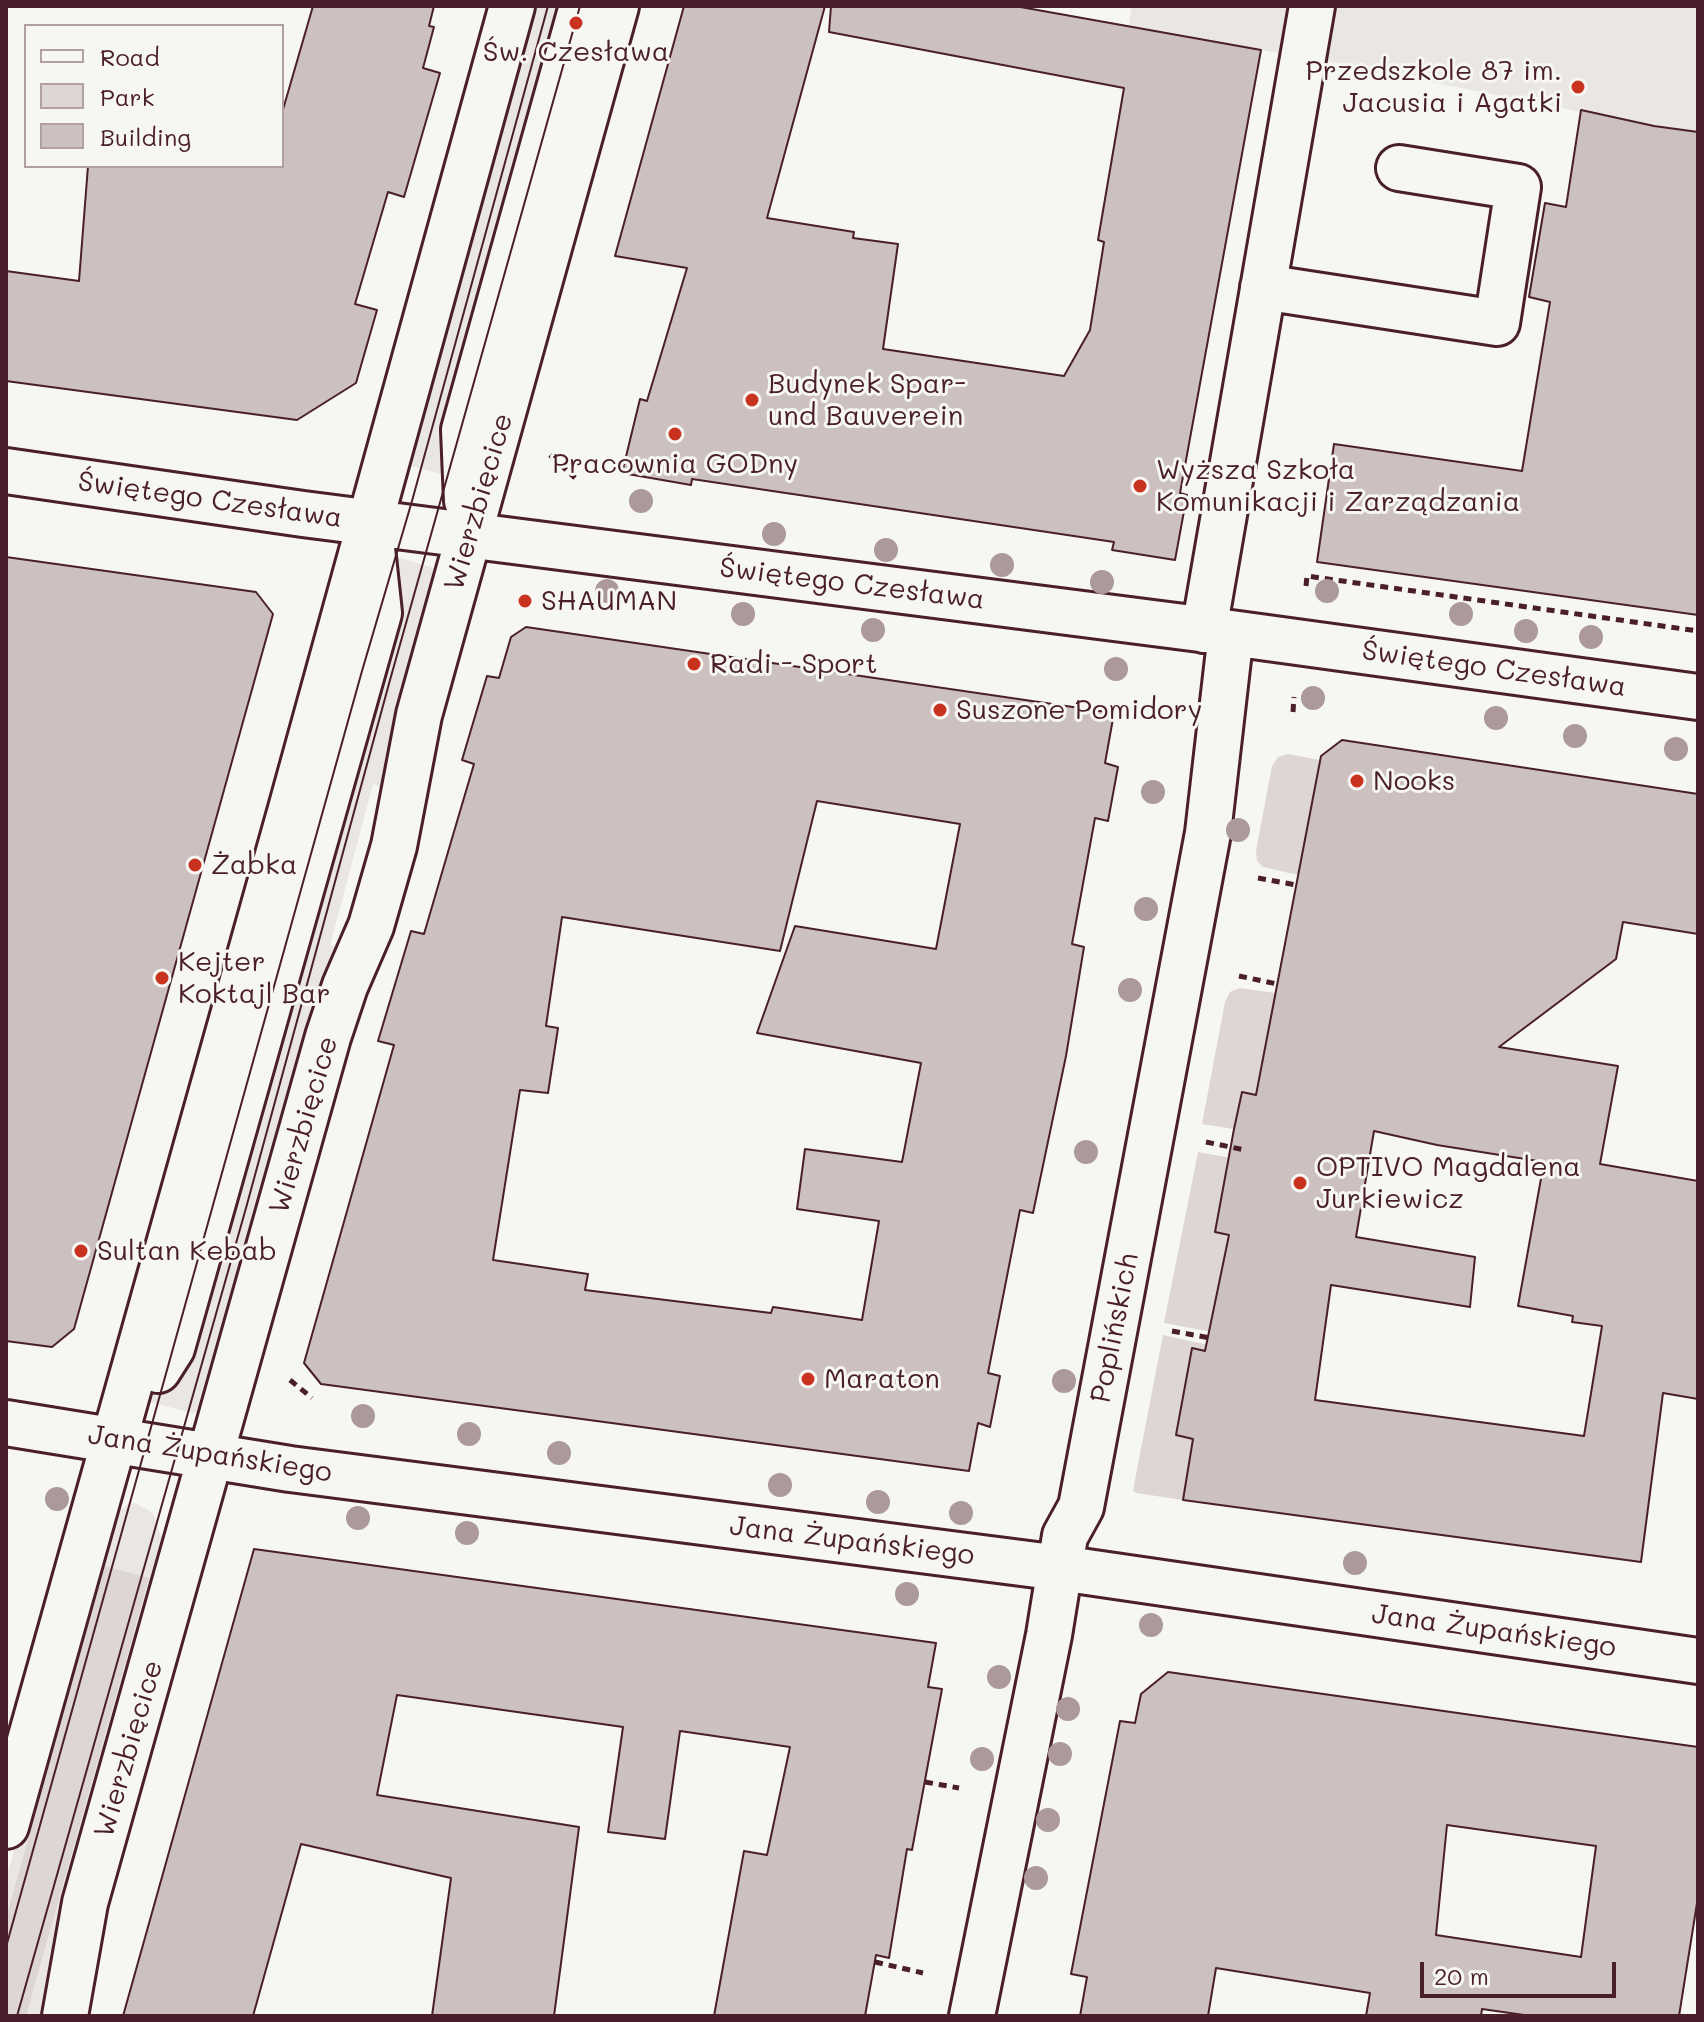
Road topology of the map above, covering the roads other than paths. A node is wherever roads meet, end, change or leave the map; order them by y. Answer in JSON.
{"nodes":[{"id":1,"x":512,"y":6,"type":"edge"},
{"id":2,"x":582,"y":6,"type":"edge"},
{"id":3,"x":616,"y":6,"type":"edge"},
{"id":4,"x":1312,"y":6,"type":"edge"},
{"id":5,"x":1399,"y":168,"type":"dead end"},
{"id":6,"x":1263,"y":287,"type":"junction"},
{"id":7,"x":6,"y":471,"type":"edge"},
{"id":8,"x":370,"y":521,"type":"junction"},
{"id":9,"x":469,"y":535,"type":"junction"},
{"id":10,"x":1218,"y":631,"type":"junction"},
{"id":11,"x":1698,"y":697,"type":"edge"},
{"id":12,"x":6,"y":1423,"type":"edge"},
{"id":13,"x":114,"y":1441,"type":"junction"},
{"id":14,"x":211,"y":1457,"type":"junction"},
{"id":15,"x":1060,"y":1568,"type":"junction"},
{"id":16,"x":1698,"y":1661,"type":"edge"},
{"id":17,"x":6,"y":1826,"type":"edge"},
{"id":18,"x":65,"y":2016,"type":"edge"},
{"id":19,"x":972,"y":2016,"type":"edge"}],
"edges":[{"from":1,"to":8,"type":"street"},
{"from":2,"to":9,"type":"street"},
{"from":3,"to":9,"type":"street","name":"Wierzbięcice"},
{"from":4,"to":6,"type":"street","name":"Poplińskich"},
{"from":5,"to":6,"type":"street"},
{"from":6,"to":10,"type":"street","name":"Poplińskich"},
{"from":7,"to":8,"type":"street","name":"Świętego Czesława"},
{"from":8,"to":9,"type":"street","name":"Świętego Czesława"},
{"from":8,"to":13,"type":"street"},
{"from":9,"to":10,"type":"street","name":"Świętego Czesława"},
{"from":9,"to":14,"type":"street","name":"Wierzbięcice"},
{"from":10,"to":11,"type":"street","name":"Świętego Czesława"},
{"from":10,"to":15,"type":"street","name":"Poplińskich"},
{"from":12,"to":13,"type":"street","name":"Jana Żupańskiego"},
{"from":13,"to":14,"type":"street","name":"Jana Żupańskiego"},
{"from":13,"to":17,"type":"street"},
{"from":14,"to":15,"type":"street","name":"Jana Żupańskiego"},
{"from":14,"to":18,"type":"street","name":"Wierzbięcice"},
{"from":15,"to":16,"type":"street","name":"Jana Żupańskiego"},
{"from":15,"to":19,"type":"street","name":"Poplińskich"}]}
